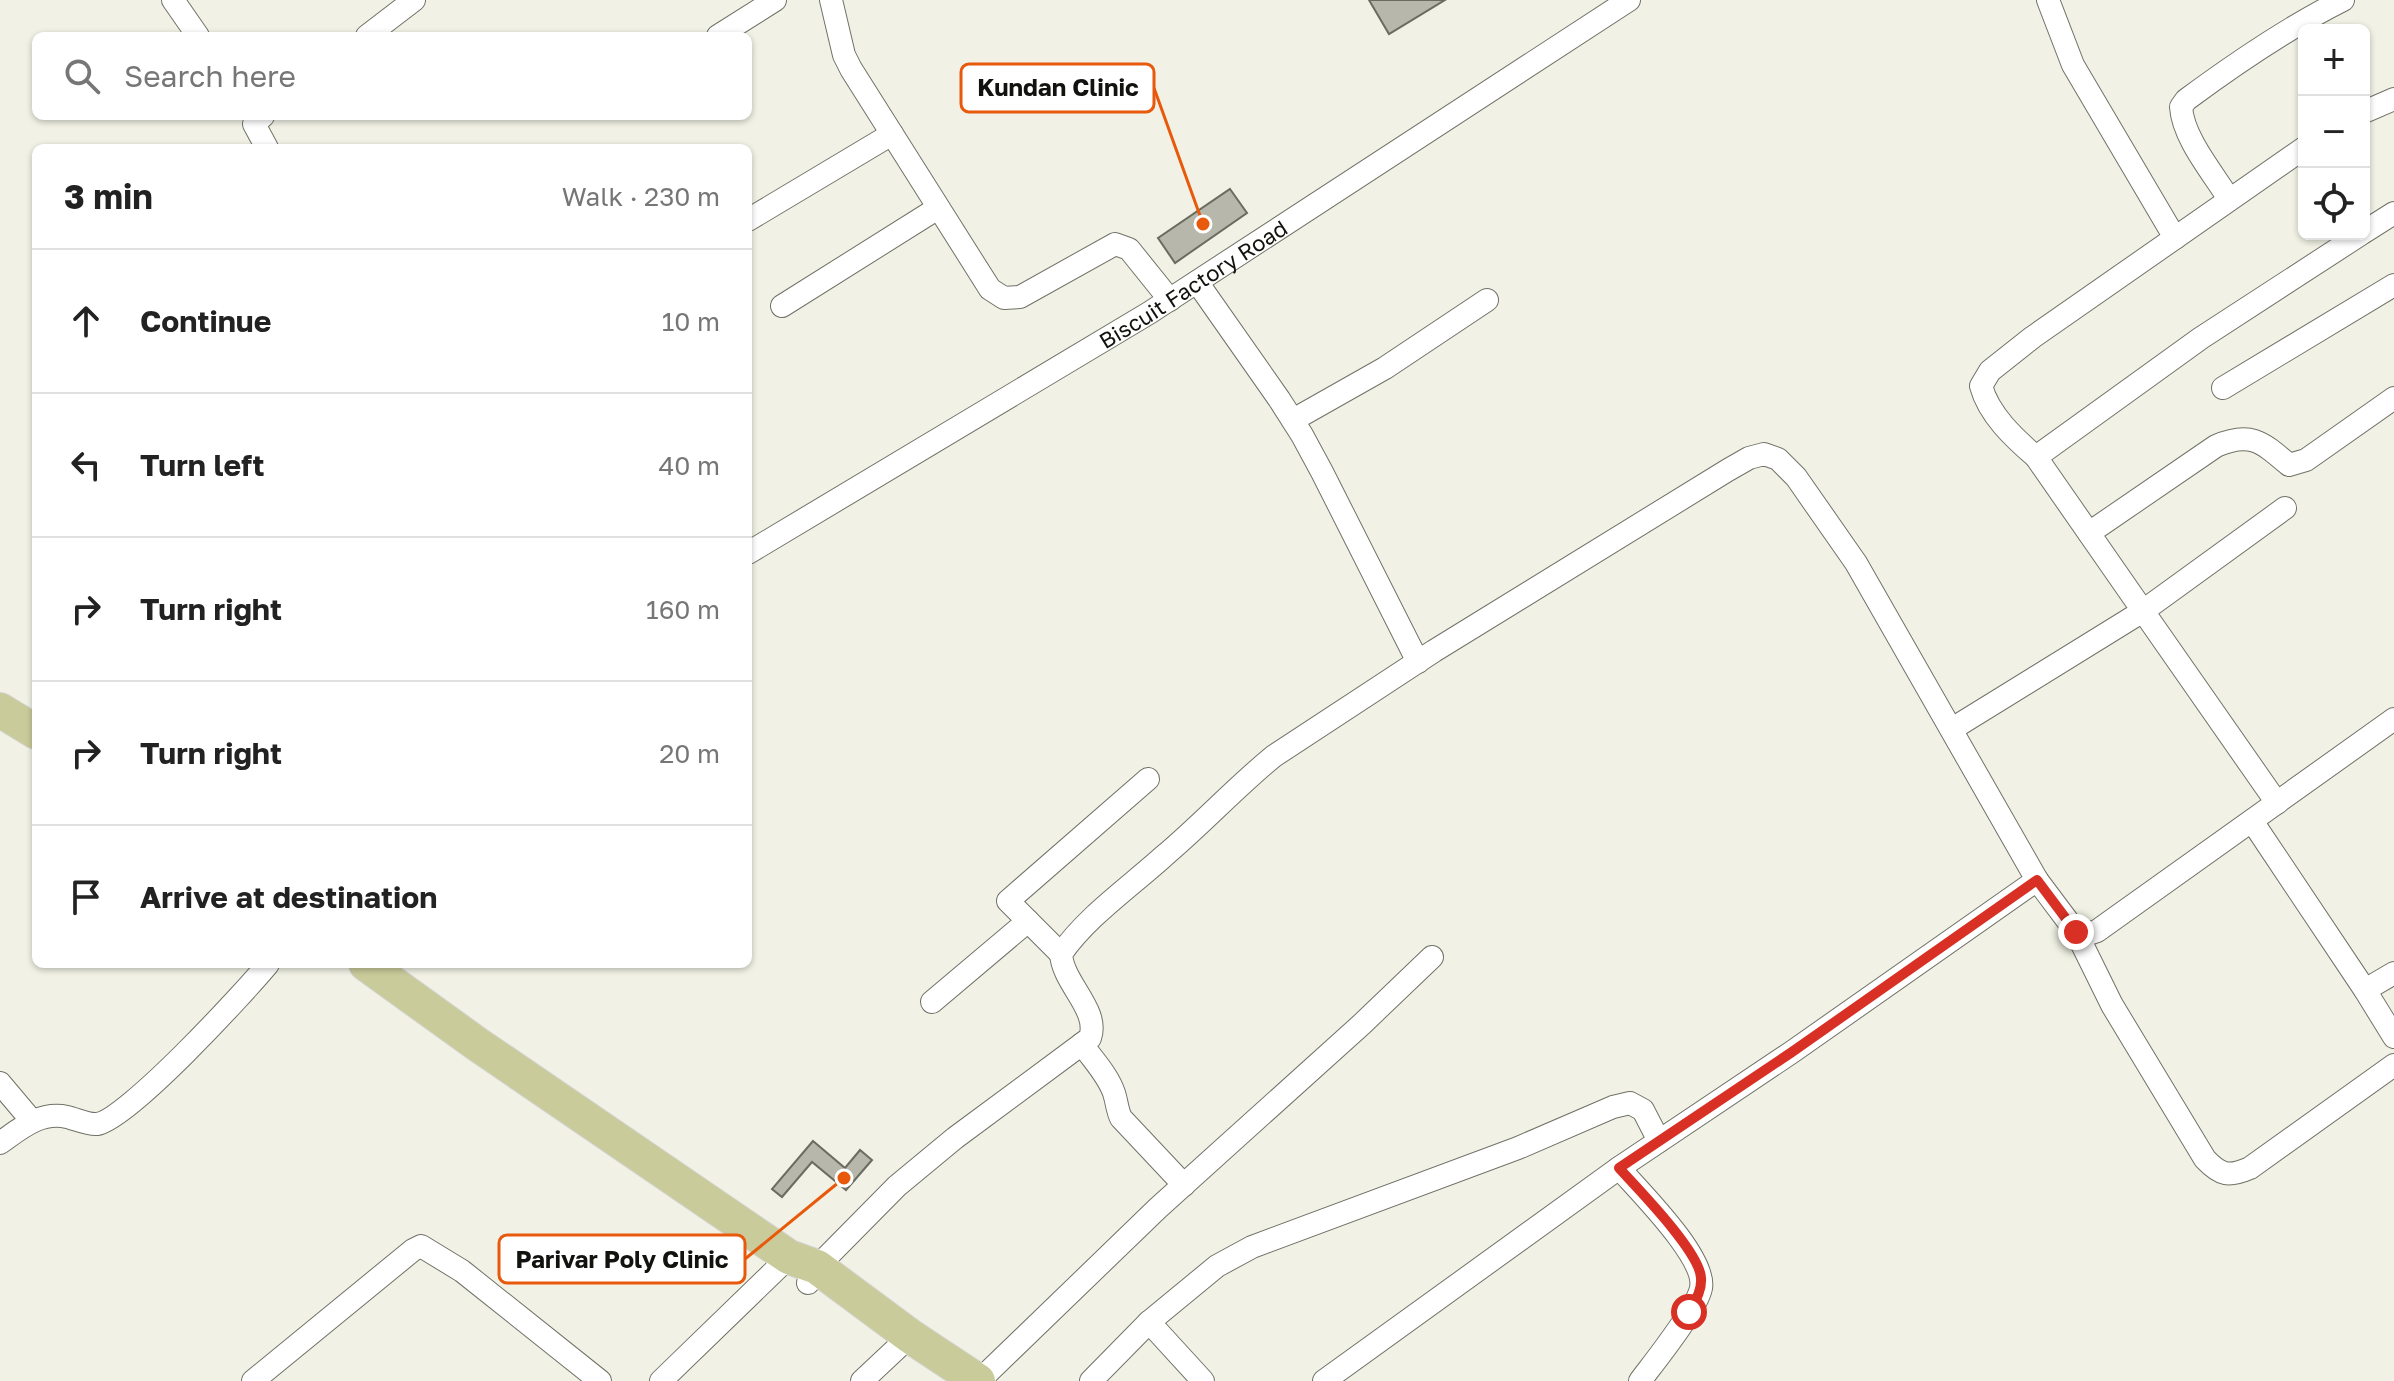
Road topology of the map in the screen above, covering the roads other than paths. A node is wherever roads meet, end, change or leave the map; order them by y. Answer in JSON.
{"nodes":[{"id":1,"x":173,"y":0,"type":"edge"},
{"id":2,"x":414,"y":0,"type":"edge"},
{"id":3,"x":775,"y":0,"type":"edge"},
{"id":4,"x":831,"y":0,"type":"edge"},
{"id":5,"x":1629,"y":0,"type":"edge"},
{"id":6,"x":2048,"y":0,"type":"edge"},
{"id":7,"x":2343,"y":0,"type":"edge"},
{"id":8,"x":195,"y":32,"type":"edge"},
{"id":9,"x":372,"y":32,"type":"edge"},
{"id":10,"x":724,"y":32,"type":"edge"},
{"id":11,"x":2394,"y":99,"type":"edge"},
{"id":12,"x":2370,"y":109,"type":"edge"},
{"id":13,"x":257,"y":120,"type":"edge"},
{"id":14,"x":892,"y":134,"type":"junction"},
{"id":15,"x":265,"y":144,"type":"edge"},
{"id":16,"x":2298,"y":152,"type":"edge"},
{"id":17,"x":2229,"y":199,"type":"junction"},
{"id":18,"x":938,"y":208,"type":"junction"},
{"id":19,"x":2394,"y":213,"type":"edge"},
{"id":20,"x":752,"y":218,"type":"edge"},
{"id":21,"x":2370,"y":228,"type":"edge"},
{"id":22,"x":2175,"y":238,"type":"junction"},
{"id":23,"x":2352,"y":240,"type":"edge"},
{"id":24,"x":1197,"y":282,"type":"junction"},
{"id":25,"x":2394,"y":285,"type":"edge"},
{"id":26,"x":1170,"y":300,"type":"junction"},
{"id":27,"x":1487,"y":300,"type":"dead end"},
{"id":28,"x":782,"y":306,"type":"dead end"},
{"id":29,"x":2223,"y":388,"type":"dead end"},
{"id":30,"x":2394,"y":398,"type":"edge"},
{"id":31,"x":1293,"y":420,"type":"junction"},
{"id":32,"x":2036,"y":457,"type":"junction"},
{"id":33,"x":2285,"y":508,"type":"dead end"},
{"id":34,"x":2089,"y":533,"type":"junction"},
{"id":35,"x":752,"y":551,"type":"edge"},
{"id":36,"x":2143,"y":611,"type":"junction"},
{"id":37,"x":1418,"y":662,"type":"junction"},
{"id":38,"x":0,"y":710,"type":"edge"},
{"id":39,"x":2394,"y":719,"type":"edge"},
{"id":40,"x":1952,"y":729,"type":"junction"},
{"id":41,"x":32,"y":730,"type":"edge"},
{"id":42,"x":1148,"y":779,"type":"dead end"},
{"id":43,"x":2277,"y":803,"type":"junction"},
{"id":44,"x":2252,"y":821,"type":"junction"},
{"id":45,"x":2037,"y":880,"type":"junction"},
{"id":46,"x":1028,"y":921,"type":"junction"},
{"id":47,"x":2076,"y":932,"type":"junction"},
{"id":48,"x":1061,"y":954,"type":"junction"},
{"id":49,"x":1432,"y":957,"type":"dead end"},
{"id":50,"x":264,"y":968,"type":"edge"},
{"id":51,"x":372,"y":968,"type":"edge"},
{"id":52,"x":2394,"y":973,"type":"edge"},
{"id":53,"x":2365,"y":990,"type":"junction"},
{"id":54,"x":932,"y":1002,"type":"dead end"},
{"id":55,"x":2394,"y":1037,"type":"edge"},
{"id":56,"x":1082,"y":1044,"type":"junction"},
{"id":57,"x":2394,"y":1065,"type":"edge"},
{"id":58,"x":0,"y":1083,"type":"edge"},
{"id":59,"x":32,"y":1121,"type":"junction"},
{"id":60,"x":1659,"y":1141,"type":"junction"},
{"id":61,"x":0,"y":1143,"type":"edge"},
{"id":62,"x":1619,"y":1168,"type":"junction"},
{"id":63,"x":1184,"y":1185,"type":"junction"},
{"id":64,"x":805,"y":1269,"type":"junction"},
{"id":65,"x":1149,"y":1322,"type":"junction"},
{"id":66,"x":903,"y":1343,"type":"junction"},
{"id":67,"x":253,"y":1381,"type":"edge"},
{"id":68,"x":600,"y":1381,"type":"edge"},
{"id":69,"x":661,"y":1381,"type":"edge"},
{"id":70,"x":862,"y":1381,"type":"edge"},
{"id":71,"x":939,"y":1381,"type":"edge"},
{"id":72,"x":978,"y":1381,"type":"edge"},
{"id":73,"x":1091,"y":1381,"type":"edge"},
{"id":74,"x":1203,"y":1381,"type":"edge"},
{"id":75,"x":1324,"y":1381,"type":"edge"},
{"id":76,"x":1640,"y":1381,"type":"edge"}],
"edges":[{"from":1,"to":8,"type":"street"},
{"from":2,"to":9,"type":"street"},
{"from":3,"to":10,"type":"street"},
{"from":4,"to":14,"type":"street"},
{"from":5,"to":24,"type":"street","name":"Biscuit Factory Road"},
{"from":6,"to":22,"type":"street"},
{"from":7,"to":17,"type":"street"},
{"from":11,"to":12,"type":"street"},
{"from":13,"to":15,"type":"street"},
{"from":14,"to":18,"type":"street"},
{"from":14,"to":20,"type":"street"},
{"from":16,"to":17,"type":"street"},
{"from":17,"to":22,"type":"street"},
{"from":18,"to":26,"type":"street"},
{"from":18,"to":28,"type":"street"},
{"from":19,"to":21,"type":"street"},
{"from":22,"to":32,"type":"street"},
{"from":23,"to":32,"type":"street"},
{"from":24,"to":26,"type":"street","name":"Biscuit Factory Road"},
{"from":24,"to":31,"type":"street"},
{"from":25,"to":29,"type":"street"},
{"from":26,"to":35,"type":"street","name":"Biscuit Factory Road"},
{"from":27,"to":31,"type":"street"},
{"from":30,"to":34,"type":"street"},
{"from":31,"to":37,"type":"street"},
{"from":32,"to":34,"type":"street"},
{"from":33,"to":36,"type":"street"},
{"from":34,"to":36,"type":"street"},
{"from":36,"to":40,"type":"street"},
{"from":36,"to":43,"type":"street"},
{"from":37,"to":40,"type":"street"},
{"from":37,"to":48,"type":"street"},
{"from":38,"to":41,"type":"main road"},
{"from":39,"to":43,"type":"street"},
{"from":40,"to":45,"type":"street"},
{"from":42,"to":46,"type":"street"},
{"from":43,"to":44,"type":"street"},
{"from":44,"to":47,"type":"street"},
{"from":44,"to":53,"type":"street"},
{"from":45,"to":47,"type":"street"},
{"from":45,"to":60,"type":"street"},
{"from":46,"to":48,"type":"street"},
{"from":46,"to":54,"type":"street"},
{"from":47,"to":57,"type":"street"},
{"from":48,"to":56,"type":"street"},
{"from":49,"to":63,"type":"street"},
{"from":50,"to":59,"type":"street"},
{"from":51,"to":64,"type":"main road"},
{"from":52,"to":53,"type":"street"},
{"from":53,"to":55,"type":"street"},
{"from":56,"to":63,"type":"street"},
{"from":56,"to":64,"type":"street"},
{"from":58,"to":59,"type":"street"},
{"from":59,"to":61,"type":"street"},
{"from":60,"to":62,"type":"street"},
{"from":60,"to":65,"type":"street"},
{"from":62,"to":75,"type":"street"},
{"from":62,"to":76,"type":"street"},
{"from":63,"to":72,"type":"street"},
{"from":64,"to":66,"type":"main road"},
{"from":64,"to":69,"type":"street"},
{"from":65,"to":73,"type":"street"},
{"from":65,"to":74,"type":"street"},
{"from":66,"to":70,"type":"street"},
{"from":66,"to":71,"type":"main road"},
{"from":66,"to":72,"type":"main road"},
{"from":67,"to":68,"type":"street"}]}
